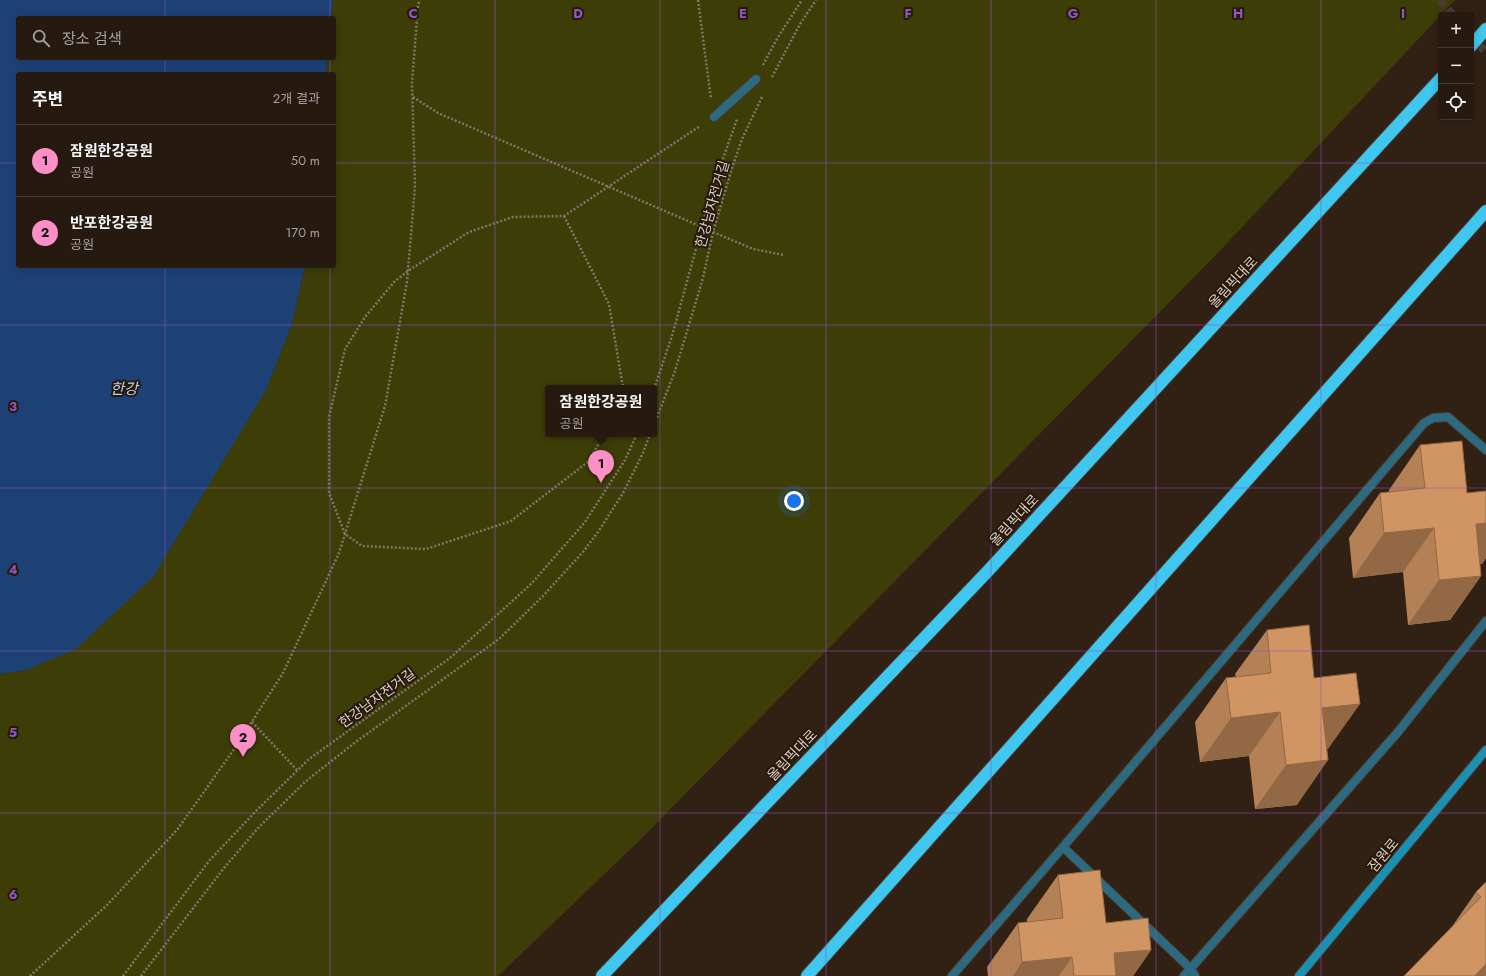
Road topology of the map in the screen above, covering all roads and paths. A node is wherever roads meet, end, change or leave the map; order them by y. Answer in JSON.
{"nodes":[{"id":1,"x":420,"y":0,"type":"edge"},
{"id":2,"x":698,"y":0,"type":"edge"},
{"id":3,"x":802,"y":0,"type":"edge"},
{"id":4,"x":816,"y":0,"type":"edge"},
{"id":5,"x":1486,"y":30,"type":"edge"},
{"id":6,"x":1474,"y":43,"type":"edge"},
{"id":7,"x":772,"y":78,"type":"dead end"},
{"id":8,"x":756,"y":79,"type":"joint"},
{"id":9,"x":1438,"y":81,"type":"edge"},
{"id":10,"x":765,"y":92,"type":"dead end"},
{"id":11,"x":412,"y":97,"type":"junction"},
{"id":12,"x":714,"y":117,"type":"junction"},
{"id":13,"x":737,"y":117,"type":"dead end"},
{"id":14,"x":608,"y":187,"type":"junction"},
{"id":15,"x":1486,"y":211,"type":"edge"},
{"id":16,"x":564,"y":216,"type":"junction"},
{"id":17,"x":702,"y":227,"type":"junction"},
{"id":18,"x":713,"y":232,"type":"junction"},
{"id":19,"x":784,"y":255,"type":"dead end"},
{"id":20,"x":408,"y":271,"type":"junction"},
{"id":21,"x":622,"y":385,"type":"edge"},
{"id":22,"x":655,"y":385,"type":"edge"},
{"id":23,"x":657,"y":417,"type":"edge"},
{"id":24,"x":602,"y":437,"type":"edge"},
{"id":25,"x":636,"y":437,"type":"edge"},
{"id":26,"x":649,"y":437,"type":"edge"},
{"id":27,"x":1486,"y":450,"type":"edge"},
{"id":28,"x":345,"y":534,"type":"junction"},
{"id":29,"x":1486,"y":621,"type":"edge"},
{"id":30,"x":252,"y":722,"type":"junction"},
{"id":31,"x":1486,"y":750,"type":"edge"},
{"id":32,"x":297,"y":770,"type":"junction"},
{"id":33,"x":1064,"y":847,"type":"junction"},
{"id":34,"x":1190,"y":968,"type":"junction"},
{"id":35,"x":605,"y":974,"type":"edge"},
{"id":36,"x":30,"y":976,"type":"edge"},
{"id":37,"x":123,"y":976,"type":"edge"},
{"id":38,"x":142,"y":976,"type":"edge"},
{"id":39,"x":595,"y":976,"type":"edge"},
{"id":40,"x":807,"y":976,"type":"edge"},
{"id":41,"x":952,"y":976,"type":"edge"},
{"id":42,"x":1184,"y":976,"type":"edge"},
{"id":43,"x":1196,"y":976,"type":"edge"},
{"id":44,"x":1299,"y":976,"type":"edge"}],
"edges":[{"from":1,"to":11,"type":"path"},
{"from":2,"to":12,"type":"path"},
{"from":3,"to":8,"type":"path"},
{"from":4,"to":7,"type":"path"},
{"from":5,"to":6,"type":"highway"},
{"from":8,"to":12,"type":"street"},
{"from":9,"to":35,"type":"highway","name":"올림픽대로"},
{"from":10,"to":18,"type":"path","name":"한강남자전거길"},
{"from":11,"to":14,"type":"path"},
{"from":11,"to":20,"type":"path"},
{"from":12,"to":14,"type":"path"},
{"from":13,"to":17,"type":"path","name":"한강남자전거길"},
{"from":14,"to":16,"type":"path"},
{"from":14,"to":17,"type":"path"},
{"from":15,"to":40,"type":"highway"},
{"from":16,"to":20,"type":"path"},
{"from":16,"to":21,"type":"path"},
{"from":17,"to":22,"type":"path","name":"한강남자전거길"},
{"from":18,"to":19,"type":"path"},
{"from":18,"to":23,"type":"path","name":"한강남자전거길"},
{"from":20,"to":28,"type":"path"},
{"from":20,"to":28,"type":"path"},
{"from":24,"to":28,"type":"path"},
{"from":25,"to":32,"type":"path","name":"한강남자전거길"},
{"from":26,"to":38,"type":"path","name":"한강남자전거길"},
{"from":27,"to":33,"type":"street"},
{"from":28,"to":30,"type":"path"},
{"from":29,"to":34,"type":"street"},
{"from":30,"to":32,"type":"path"},
{"from":30,"to":36,"type":"path"},
{"from":31,"to":44,"type":"main road","name":"잠원로"},
{"from":32,"to":37,"type":"path","name":"한강남자전거길"},
{"from":33,"to":34,"type":"street"},
{"from":33,"to":41,"type":"street"},
{"from":34,"to":42,"type":"street"},
{"from":34,"to":43,"type":"street"},
{"from":35,"to":39,"type":"street"}]}
